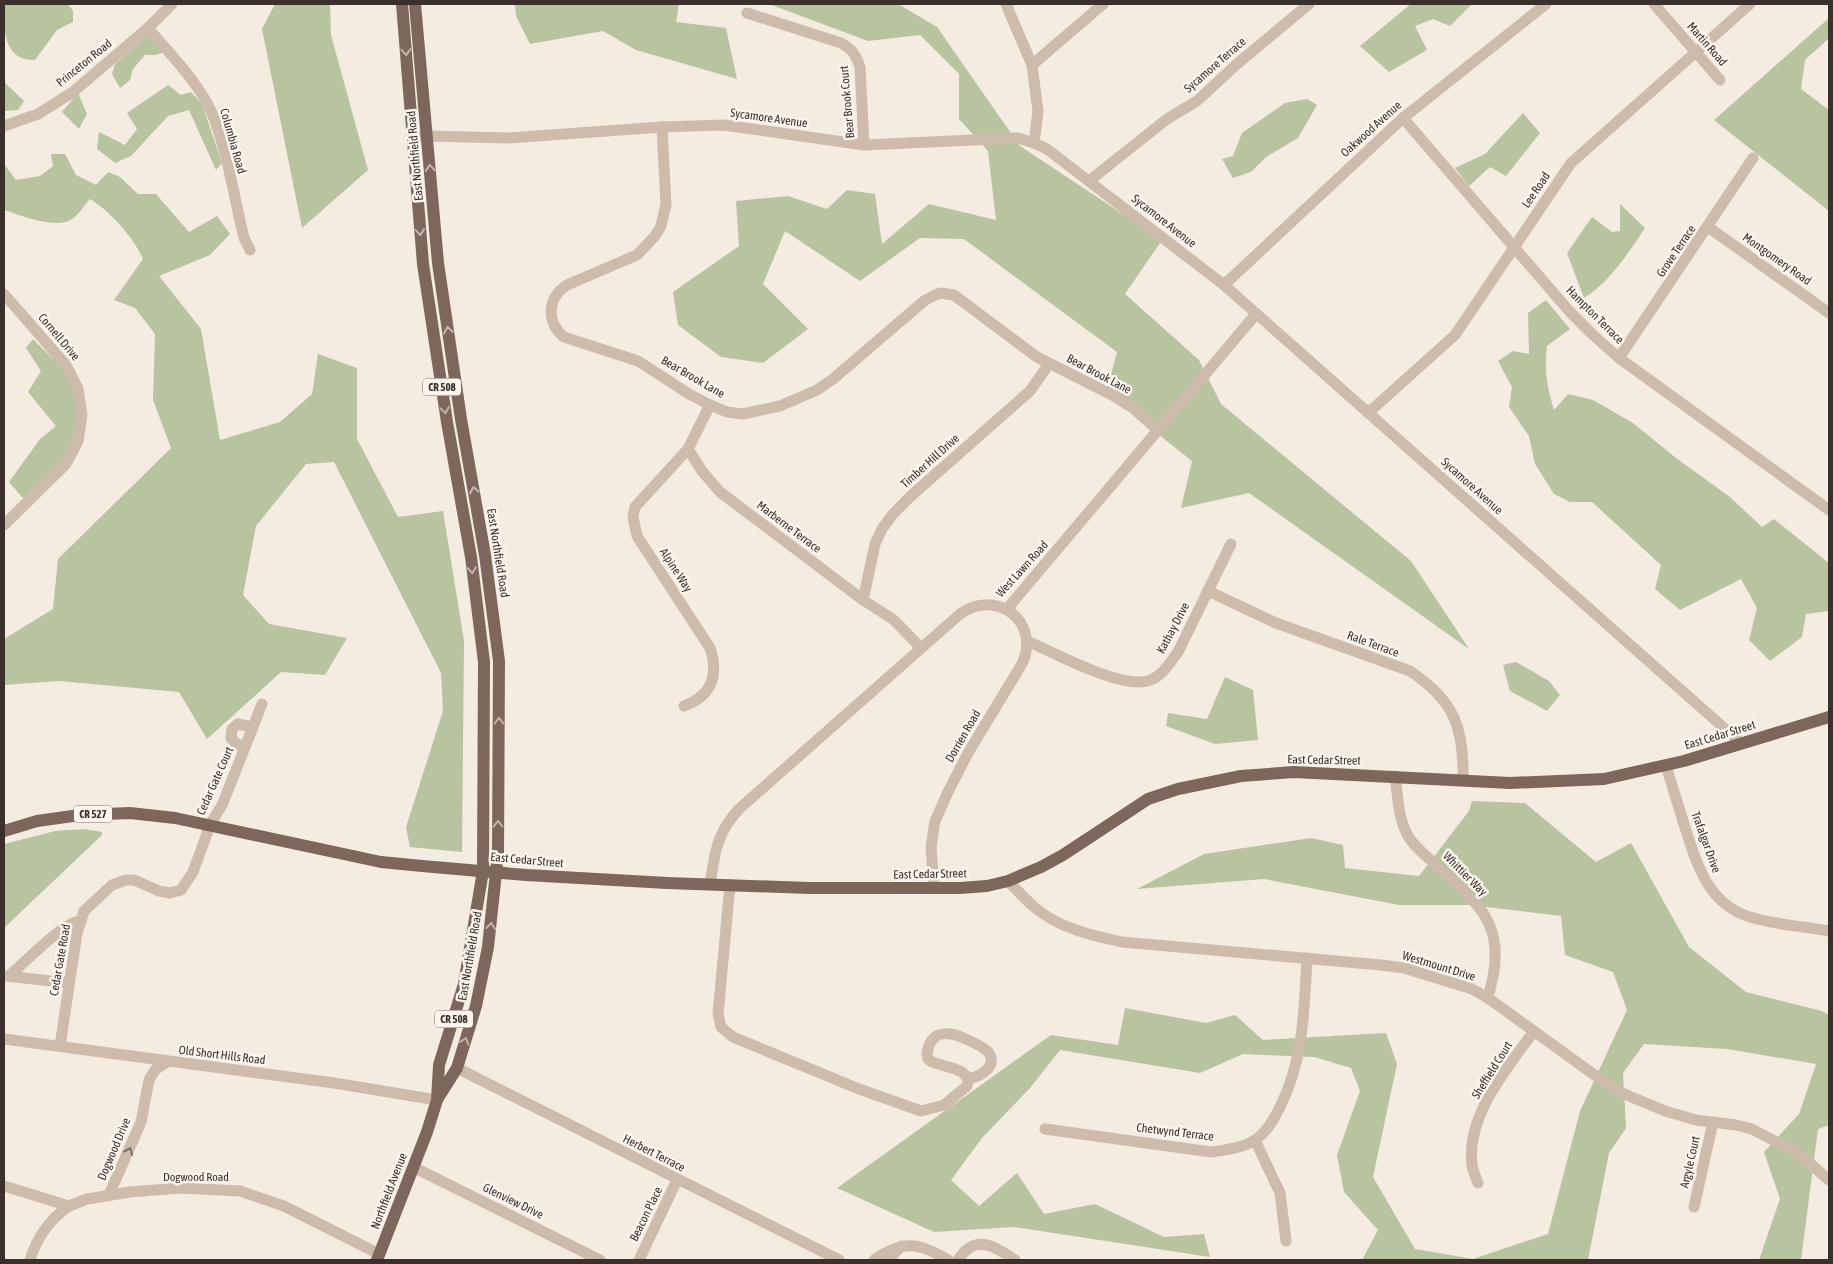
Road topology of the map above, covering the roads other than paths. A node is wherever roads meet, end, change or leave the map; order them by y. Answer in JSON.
{"nodes":[{"id":1,"x":172,"y":4,"type":"edge"},
{"id":2,"x":402,"y":4,"type":"edge"},
{"id":3,"x":415,"y":4,"type":"edge"},
{"id":4,"x":1006,"y":4,"type":"edge"},
{"id":5,"x":1103,"y":4,"type":"edge"},
{"id":6,"x":1309,"y":4,"type":"edge"},
{"id":7,"x":1546,"y":4,"type":"edge"},
{"id":8,"x":1654,"y":4,"type":"edge"},
{"id":9,"x":1750,"y":4,"type":"edge"},
{"id":10,"x":747,"y":13,"type":"dead end"},
{"id":11,"x":148,"y":28,"type":"junction"},
{"id":12,"x":1696,"y":53,"type":"junction"},
{"id":13,"x":1032,"y":65,"type":"junction"},
{"id":14,"x":1720,"y":80,"type":"dead end"},
{"id":15,"x":1403,"y":118,"type":"junction"},
{"id":16,"x":4,"y":126,"type":"edge"},
{"id":17,"x":662,"y":128,"type":"junction"},
{"id":18,"x":427,"y":136,"type":"junction"},
{"id":19,"x":412,"y":137,"type":"junction"},
{"id":20,"x":1034,"y":143,"type":"junction"},
{"id":21,"x":864,"y":145,"type":"junction"},
{"id":22,"x":1753,"y":158,"type":"dead end"},
{"id":23,"x":1089,"y":181,"type":"junction"},
{"id":24,"x":1708,"y":227,"type":"junction"},
{"id":25,"x":1513,"y":248,"type":"junction"},
{"id":26,"x":250,"y":250,"type":"dead end"},
{"id":27,"x":438,"y":263,"type":"junction"},
{"id":28,"x":423,"y":264,"type":"junction"},
{"id":29,"x":1224,"y":285,"type":"junction"},
{"id":30,"x":4,"y":294,"type":"edge"},
{"id":31,"x":1829,"y":313,"type":"edge"},
{"id":32,"x":1256,"y":314,"type":"junction"},
{"id":33,"x":1619,"y":358,"type":"junction"},
{"id":34,"x":1049,"y":364,"type":"junction"},
{"id":35,"x":456,"y":385,"type":"junction"},
{"id":36,"x":442,"y":389,"type":"junction"},
{"id":37,"x":710,"y":405,"type":"junction"},
{"id":38,"x":1368,"y":413,"type":"junction"},
{"id":39,"x":1158,"y":430,"type":"junction"},
{"id":40,"x":688,"y":449,"type":"junction"},
{"id":41,"x":478,"y":510,"type":"junction"},
{"id":42,"x":1829,"y":510,"type":"edge"},
{"id":43,"x":463,"y":513,"type":"junction"},
{"id":44,"x":4,"y":525,"type":"edge"},
{"id":45,"x":1231,"y":544,"type":"dead end"},
{"id":46,"x":1208,"y":591,"type":"junction"},
{"id":47,"x":863,"y":600,"type":"junction"},
{"id":48,"x":1007,"y":609,"type":"junction"},
{"id":49,"x":496,"y":634,"type":"junction"},
{"id":50,"x":481,"y":636,"type":"junction"},
{"id":51,"x":1027,"y":641,"type":"junction"},
{"id":52,"x":921,"y":648,"type":"junction"},
{"id":53,"x":262,"y":704,"type":"dead end"},
{"id":54,"x":684,"y":706,"type":"dead end"},
{"id":55,"x":1829,"y":717,"type":"edge"},
{"id":56,"x":252,"y":727,"type":"junction"},
{"id":57,"x":1741,"y":743,"type":"junction"},
{"id":58,"x":245,"y":747,"type":"junction"},
{"id":59,"x":1666,"y":766,"type":"junction"},
{"id":60,"x":1395,"y":776,"type":"junction"},
{"id":61,"x":1463,"y":780,"type":"junction"},
{"id":62,"x":210,"y":826,"type":"junction"},
{"id":63,"x":4,"y":831,"type":"edge"},
{"id":64,"x":483,"y":871,"type":"junction"},
{"id":65,"x":497,"y":873,"type":"junction"},
{"id":66,"x":1008,"y":881,"type":"junction"},
{"id":67,"x":710,"y":884,"type":"junction"},
{"id":68,"x":730,"y":885,"type":"junction"},
{"id":69,"x":934,"y":888,"type":"junction"},
{"id":70,"x":81,"y":921,"type":"junction"},
{"id":71,"x":1829,"y":931,"type":"edge"},
{"id":72,"x":1307,"y":958,"type":"junction"},
{"id":73,"x":7,"y":976,"type":"edge"},
{"id":74,"x":69,"y":984,"type":"junction"},
{"id":75,"x":1488,"y":998,"type":"junction"},
{"id":76,"x":458,"y":1008,"type":"junction"},
{"id":77,"x":1534,"y":1031,"type":"junction"},
{"id":78,"x":4,"y":1039,"type":"edge"},
{"id":79,"x":60,"y":1046,"type":"junction"},
{"id":80,"x":168,"y":1062,"type":"junction"},
{"id":81,"x":457,"y":1068,"type":"junction"},
{"id":82,"x":969,"y":1079,"type":"junction"},
{"id":83,"x":437,"y":1100,"type":"junction"},
{"id":84,"x":1713,"y":1122,"type":"junction"},
{"id":85,"x":1045,"y":1129,"type":"dead end"},
{"id":86,"x":427,"y":1132,"type":"joint"},
{"id":87,"x":1255,"y":1140,"type":"junction"},
{"id":88,"x":413,"y":1167,"type":"junction"},
{"id":89,"x":677,"y":1180,"type":"junction"},
{"id":90,"x":1829,"y":1180,"type":"edge"},
{"id":91,"x":1478,"y":1184,"type":"dead end"},
{"id":92,"x":4,"y":1186,"type":"edge"},
{"id":93,"x":109,"y":1195,"type":"junction"},
{"id":94,"x":69,"y":1206,"type":"junction"},
{"id":95,"x":1694,"y":1207,"type":"dead end"},
{"id":96,"x":1286,"y":1241,"type":"dead end"},
{"id":97,"x":902,"y":1246,"type":"junction"},
{"id":98,"x":378,"y":1257,"type":"edge"},
{"id":99,"x":30,"y":1260,"type":"edge"},
{"id":100,"x":600,"y":1260,"type":"edge"},
{"id":101,"x":639,"y":1260,"type":"edge"},
{"id":102,"x":838,"y":1260,"type":"edge"},
{"id":103,"x":874,"y":1260,"type":"edge"},
{"id":104,"x":891,"y":1260,"type":"edge"},
{"id":105,"x":948,"y":1260,"type":"edge"},
{"id":106,"x":958,"y":1260,"type":"edge"},
{"id":107,"x":1015,"y":1260,"type":"edge"}],
"edges":[{"from":1,"to":11,"type":"street","name":"Princeton Road"},
{"from":2,"to":19,"type":"main road","name":"East Northfield Road","number":"CR 508","one_way":true},
{"from":3,"to":18,"type":"main road","name":"East Northfield Road","number":"CR 508"},
{"from":4,"to":13,"type":"street"},
{"from":5,"to":13,"type":"street"},
{"from":6,"to":23,"type":"street","name":"Sycamore Terrace"},
{"from":7,"to":15,"type":"street","name":"Oakwood Avenue"},
{"from":8,"to":12,"type":"street","name":"Martin Road"},
{"from":9,"to":12,"type":"street","name":"Lee Road"},
{"from":10,"to":21,"type":"street","name":"Bear Brook Court"},
{"from":11,"to":16,"type":"street","name":"Princeton Road"},
{"from":11,"to":26,"type":"street","name":"Columbia Road"},
{"from":12,"to":14,"type":"street","name":"Martin Road"},
{"from":12,"to":25,"type":"street","name":"Lee Road"},
{"from":13,"to":20,"type":"street"},
{"from":15,"to":25,"type":"street","name":"Hampton Terrace"},
{"from":15,"to":29,"type":"street","name":"Oakwood Avenue"},
{"from":17,"to":18,"type":"street","name":"Sycamore Avenue"},
{"from":17,"to":21,"type":"street","name":"Sycamore Avenue"},
{"from":17,"to":37,"type":"street","name":"Bear Brook Lane"},
{"from":18,"to":19,"type":"street","name":"Sycamore Avenue"},
{"from":27,"to":18,"type":"main road","name":"East Northfield Road","number":"CR 508","one_way":true},
{"from":19,"to":28,"type":"main road","name":"East Northfield Road","number":"CR 508","one_way":true},
{"from":20,"to":21,"type":"street","name":"Sycamore Avenue"},
{"from":20,"to":23,"type":"street","name":"Sycamore Avenue"},
{"from":22,"to":24,"type":"street","name":"Grove Terrace"},
{"from":23,"to":29,"type":"street","name":"Sycamore Avenue"},
{"from":24,"to":31,"type":"street","name":"Montgomery Road"},
{"from":24,"to":33,"type":"street","name":"Grove Terrace"},
{"from":25,"to":33,"type":"street","name":"Hampton Terrace"},
{"from":25,"to":38,"type":"street","name":"Lee Road"},
{"from":27,"to":28,"type":"main road"},
{"from":35,"to":27,"type":"main road","name":"East Northfield Road","number":"CR 508","one_way":true},
{"from":28,"to":36,"type":"main road","name":"East Northfield Road","number":"CR 508"},
{"from":29,"to":32,"type":"street","name":"Sycamore Avenue"},
{"from":30,"to":44,"type":"street","name":"Cornell Drive"},
{"from":32,"to":38,"type":"street","name":"Sycamore Avenue"},
{"from":32,"to":39,"type":"street","name":"West Lawn Road"},
{"from":33,"to":42,"type":"street","name":"Hampton Terrace"},
{"from":34,"to":37,"type":"street","name":"Bear Brook Lane"},
{"from":34,"to":39,"type":"street","name":"Bear Brook Lane"},
{"from":34,"to":47,"type":"street","name":"Timber Hill Drive"},
{"from":35,"to":36,"type":"main road"},
{"from":41,"to":35,"type":"main road","name":"East Northfield Road","number":"CR 508","one_way":true},
{"from":36,"to":43,"type":"main road","name":"East Northfield Road","number":"CR 508","one_way":true},
{"from":37,"to":40,"type":"street"},
{"from":38,"to":57,"type":"street","name":"Sycamore Avenue"},
{"from":39,"to":48,"type":"street","name":"West Lawn Road"},
{"from":40,"to":47,"type":"street","name":"Marberne Terrace"},
{"from":40,"to":54,"type":"street","name":"Alpine Way"},
{"from":41,"to":43,"type":"main road"},
{"from":41,"to":49,"type":"main road","name":"East Northfield Road","number":"CR 508"},
{"from":43,"to":50,"type":"main road","name":"East Northfield Road","number":"CR 508","one_way":true},
{"from":45,"to":46,"type":"street","name":"Kathay Drive"},
{"from":46,"to":51,"type":"street","name":"Kathay Drive"},
{"from":46,"to":61,"type":"street","name":"Rale Terrace"},
{"from":47,"to":52,"type":"street","name":"Marberne Terrace"},
{"from":48,"to":51,"type":"street"},
{"from":48,"to":52,"type":"street","name":"West Lawn Road"},
{"from":49,"to":50,"type":"main road"},
{"from":65,"to":49,"type":"main road","name":"East Northfield Road","number":"CR 508","one_way":true},
{"from":50,"to":64,"type":"main road","name":"East Northfield Road","number":"CR 508"},
{"from":51,"to":69,"type":"street","name":"Dorrien Road"},
{"from":52,"to":67,"type":"street","name":"West Lawn Road"},
{"from":53,"to":56,"type":"street","name":"Cedar Gate Court"},
{"from":55,"to":57,"type":"main road","name":"East Cedar Street","number":"CR 527"},
{"from":56,"to":58,"type":"street","name":"Cedar Gate Court"},
{"from":56,"to":58,"type":"street","name":"Cedar Gate Court"},
{"from":57,"to":59,"type":"main road","name":"East Cedar Street","number":"CR 527"},
{"from":58,"to":62,"type":"street","name":"Cedar Gate Court"},
{"from":59,"to":61,"type":"main road","name":"East Cedar Street","number":"CR 527"},
{"from":59,"to":71,"type":"street","name":"Trafalgar Drive"},
{"from":60,"to":61,"type":"main road","name":"East Cedar Street","number":"CR 527"},
{"from":60,"to":66,"type":"main road","name":"East Cedar Street","number":"CR 527"},
{"from":60,"to":75,"type":"street","name":"Whittier Way"},
{"from":62,"to":63,"type":"main road","name":"East Cedar Street","number":"CR 527"},
{"from":62,"to":64,"type":"main road","name":"East Cedar Street","number":"CR 527"},
{"from":62,"to":70,"type":"street","name":"Cedar Gate Road"},
{"from":64,"to":65,"type":"main road","name":"East Cedar Street","number":"CR 527"},
{"from":64,"to":76,"type":"main road","name":"East Northfield Road","number":"CR 508"},
{"from":65,"to":67,"type":"main road","name":"East Cedar Street","number":"CR 527"},
{"from":81,"to":65,"type":"main road","name":"East Northfield Road","number":"CR 508","one_way":true},
{"from":66,"to":69,"type":"main road","name":"East Cedar Street","number":"CR 527"},
{"from":66,"to":72,"type":"street","name":"Westmount Drive"},
{"from":67,"to":68,"type":"main road","name":"East Cedar Street","number":"CR 527"},
{"from":68,"to":69,"type":"main road","name":"East Cedar Street","number":"CR 527"},
{"from":68,"to":82,"type":"street"},
{"from":70,"to":73,"type":"street"},
{"from":70,"to":74,"type":"street","name":"Cedar Gate Road"},
{"from":72,"to":75,"type":"street","name":"Westmount Drive"},
{"from":72,"to":87,"type":"street","name":"Chetwynd Terrace"},
{"from":73,"to":74,"type":"street"},
{"from":74,"to":79,"type":"street","name":"Cedar Gate Road"},
{"from":75,"to":77,"type":"street","name":"Westmount Drive"},
{"from":76,"to":81,"type":"main road"},
{"from":76,"to":83,"type":"main road","name":"East Northfield Road","number":"CR 508"},
{"from":77,"to":84,"type":"street","name":"Westmount Drive"},
{"from":77,"to":91,"type":"street","name":"Sheffield Court"},
{"from":78,"to":79,"type":"street","name":"Old Short Hills Road"},
{"from":79,"to":80,"type":"street","name":"Old Short Hills Road"},
{"from":80,"to":83,"type":"street","name":"Old Short Hills Road"},
{"from":93,"to":80,"type":"street","name":"Dogwood Drive","one_way":true},
{"from":81,"to":83,"type":"main road","name":"East Northfield Road","number":"CR 508"},
{"from":81,"to":89,"type":"street","name":"Herbert Terrace"},
{"from":82,"to":82,"type":"street"},
{"from":83,"to":86,"type":"main road","name":"East Northfield Road","number":"CR 508"},
{"from":84,"to":90,"type":"street","name":"Westmount Drive"},
{"from":84,"to":95,"type":"street","name":"Argyle Court"},
{"from":85,"to":87,"type":"street","name":"Chetwynd Terrace"},
{"from":86,"to":88,"type":"main road","name":"Northfield Avenue","number":"CR 508"},
{"from":87,"to":96,"type":"street"},
{"from":88,"to":98,"type":"main road","name":"Northfield Avenue","number":"CR 508"},
{"from":88,"to":100,"type":"street","name":"Glenview Drive"},
{"from":89,"to":101,"type":"street","name":"Beacon Place"},
{"from":89,"to":102,"type":"street","name":"Herbert Terrace"},
{"from":92,"to":94,"type":"street"},
{"from":93,"to":94,"type":"street","name":"Dogwood Road"},
{"from":93,"to":98,"type":"street","name":"Dogwood Road"},
{"from":94,"to":99,"type":"street"},
{"from":97,"to":103,"type":"street"},
{"from":97,"to":104,"type":"street"},
{"from":97,"to":105,"type":"street"},
{"from":106,"to":107,"type":"street"}]}
